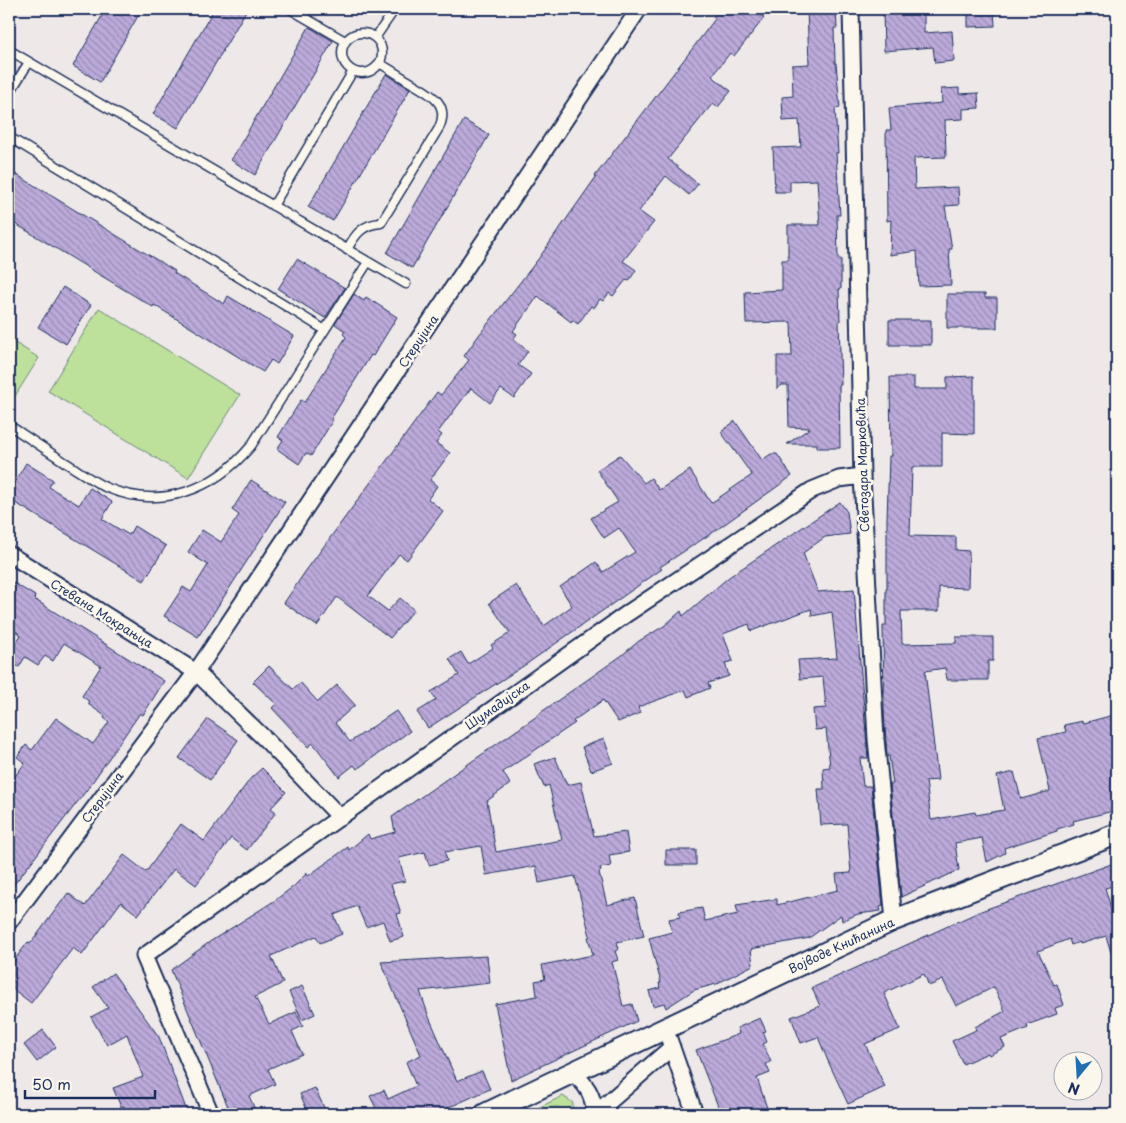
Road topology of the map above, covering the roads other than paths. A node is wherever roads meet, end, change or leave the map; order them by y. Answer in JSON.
{"nodes":[{"id":1,"x":290,"y":9,"type":"edge"},
{"id":2,"x":395,"y":9,"type":"edge"},
{"id":3,"x":639,"y":9,"type":"edge"},
{"id":4,"x":851,"y":9,"type":"edge"},
{"id":5,"x":375,"y":38,"type":"junction"},
{"id":6,"x":345,"y":41,"type":"junction"},
{"id":7,"x":9,"y":50,"type":"edge"},
{"id":8,"x":29,"y":62,"type":"junction"},
{"id":9,"x":380,"y":63,"type":"junction"},
{"id":10,"x":353,"y":71,"type":"junction"},
{"id":11,"x":9,"y":94,"type":"edge"},
{"id":12,"x":9,"y":137,"type":"edge"},
{"id":13,"x":273,"y":206,"type":"junction"},
{"id":14,"x":347,"y":250,"type":"junction"},
{"id":15,"x":368,"y":262,"type":"junction"},
{"id":16,"x":406,"y":284,"type":"dead end"},
{"id":17,"x":325,"y":330,"type":"junction"},
{"id":18,"x":9,"y":425,"type":"edge"},
{"id":19,"x":862,"y":476,"type":"junction"},
{"id":20,"x":9,"y":554,"type":"edge"},
{"id":21,"x":196,"y":672,"type":"junction"},
{"id":22,"x":339,"y":816,"type":"junction"},
{"id":23,"x":1117,"y":834,"type":"edge"},
{"id":24,"x":894,"y":920,"type":"junction"},
{"id":25,"x":9,"y":922,"type":"edge"},
{"id":26,"x":669,"y":1037,"type":"junction"},
{"id":27,"x":571,"y":1072,"type":"junction"},
{"id":28,"x":211,"y":1114,"type":"edge"},
{"id":29,"x":485,"y":1114,"type":"edge"},
{"id":30,"x":595,"y":1114,"type":"edge"},
{"id":31,"x":695,"y":1114,"type":"edge"}],
"edges":[{"from":1,"to":6,"type":"lane"},
{"from":2,"to":5,"type":"lane"},
{"from":3,"to":21,"type":"street","name":"Стеријина"},
{"from":4,"to":19,"type":"street","name":"Светозара Марковића"},
{"from":5,"to":6,"type":"lane"},
{"from":5,"to":9,"type":"lane"},
{"from":6,"to":10,"type":"lane"},
{"from":7,"to":8,"type":"lane"},
{"from":8,"to":11,"type":"lane"},
{"from":8,"to":13,"type":"lane"},
{"from":9,"to":10,"type":"lane"},
{"from":9,"to":14,"type":"lane"},
{"from":10,"to":13,"type":"lane"},
{"from":12,"to":17,"type":"lane"},
{"from":13,"to":14,"type":"lane"},
{"from":14,"to":15,"type":"lane"},
{"from":15,"to":16,"type":"lane"},
{"from":15,"to":17,"type":"lane"},
{"from":17,"to":18,"type":"lane"},
{"from":19,"to":22,"type":"street","name":"Шумадијска"},
{"from":19,"to":24,"type":"street","name":"Светозара Марковића"},
{"from":20,"to":21,"type":"street","name":"Стевана Мокрањца"},
{"from":21,"to":22,"type":"street"},
{"from":21,"to":25,"type":"street","name":"Стеријина"},
{"from":22,"to":28,"type":"street","name":"Шумадијска"},
{"from":23,"to":24,"type":"street","name":"Војводе Книћанина"},
{"from":24,"to":26,"type":"street","name":"Војводе Книћанина"},
{"from":26,"to":27,"type":"street","name":"Војводе Книћанина"},
{"from":26,"to":30,"type":"street","name":"Војводе Книћанина"},
{"from":26,"to":31,"type":"street"},
{"from":27,"to":29,"type":"street","name":"Војводе Книћанина"},
{"from":27,"to":30,"type":"street","name":"Војводе Книћанина"}]}
